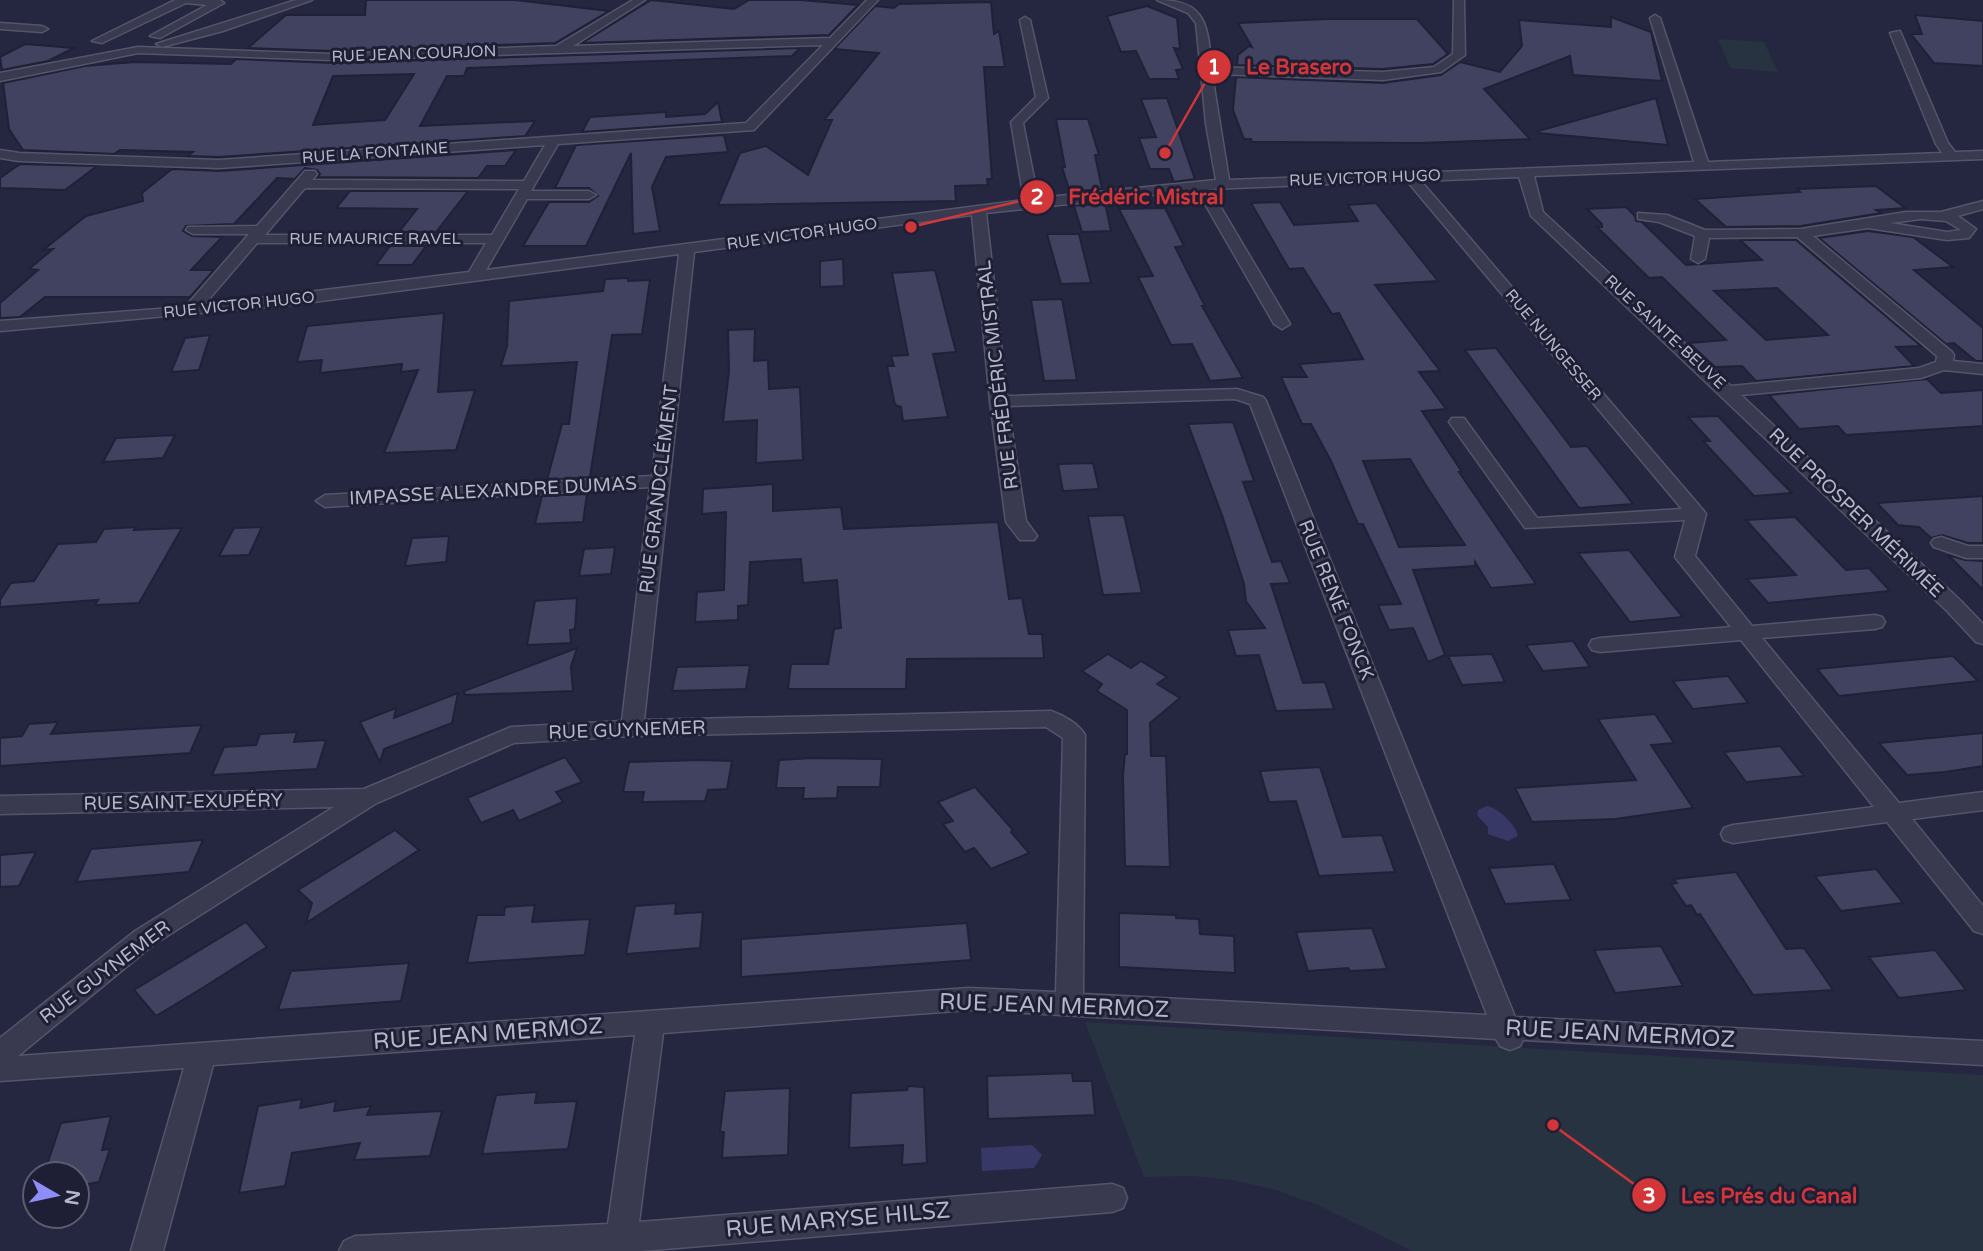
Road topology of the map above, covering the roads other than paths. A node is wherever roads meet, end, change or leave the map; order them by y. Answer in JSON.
{"nodes":[{"id":1,"x":185,"y":0,"type":"edge"},
{"id":2,"x":307,"y":0,"type":"edge"},
{"id":3,"x":640,"y":0,"type":"edge"},
{"id":4,"x":873,"y":0,"type":"edge"},
{"id":5,"x":1162,"y":0,"type":"edge"},
{"id":6,"x":1459,"y":0,"type":"edge"},
{"id":7,"x":1655,"y":18,"type":"dead end"},
{"id":8,"x":1025,"y":20,"type":"dead end"},
{"id":9,"x":0,"y":26,"type":"edge"},
{"id":10,"x":42,"y":29,"type":"dead end"},
{"id":11,"x":1896,"y":33,"type":"dead end"},
{"id":12,"x":98,"y":41,"type":"dead end"},
{"id":13,"x":831,"y":41,"type":"junction"},
{"id":14,"x":156,"y":45,"type":"junction"},
{"id":15,"x":138,"y":50,"type":"junction"},
{"id":16,"x":558,"y":50,"type":"junction"},
{"id":17,"x":1207,"y":70,"type":"junction"},
{"id":18,"x":0,"y":77,"type":"edge"},
{"id":19,"x":555,"y":139,"type":"junction"},
{"id":20,"x":0,"y":154,"type":"edge"},
{"id":21,"x":1983,"y":155,"type":"edge"},
{"id":22,"x":1951,"y":156,"type":"junction"},
{"id":23,"x":325,"y":157,"type":"junction"},
{"id":24,"x":1702,"y":165,"type":"junction"},
{"id":25,"x":1522,"y":172,"type":"junction"},
{"id":26,"x":1410,"y":176,"type":"junction"},
{"id":27,"x":302,"y":184,"type":"junction"},
{"id":28,"x":1223,"y":184,"type":"junction"},
{"id":29,"x":1200,"y":186,"type":"junction"},
{"id":30,"x":524,"y":190,"type":"junction"},
{"id":31,"x":589,"y":195,"type":"dead end"},
{"id":32,"x":1032,"y":203,"type":"junction"},
{"id":33,"x":1983,"y":205,"type":"edge"},
{"id":34,"x":979,"y":210,"type":"junction"},
{"id":35,"x":1643,"y":216,"type":"dead end"},
{"id":36,"x":1983,"y":217,"type":"edge"},
{"id":37,"x":1946,"y":218,"type":"junction"},
{"id":38,"x":1868,"y":224,"type":"junction"},
{"id":39,"x":193,"y":230,"type":"dead end"},
{"id":40,"x":1801,"y":233,"type":"junction"},
{"id":41,"x":1703,"y":234,"type":"junction"},
{"id":42,"x":259,"y":235,"type":"junction"},
{"id":43,"x":494,"y":239,"type":"junction"},
{"id":44,"x":687,"y":250,"type":"junction"},
{"id":45,"x":1698,"y":259,"type":"dead end"},
{"id":46,"x":474,"y":277,"type":"junction"},
{"id":47,"x":190,"y":311,"type":"junction"},
{"id":48,"x":1282,"y":324,"type":"dead end"},
{"id":49,"x":0,"y":326,"type":"edge"},
{"id":50,"x":1942,"y":365,"type":"junction"},
{"id":51,"x":1983,"y":369,"type":"edge"},
{"id":52,"x":1727,"y":391,"type":"junction"},
{"id":53,"x":999,"y":401,"type":"junction"},
{"id":54,"x":1458,"y":422,"type":"dead end"},
{"id":55,"x":660,"y":481,"type":"junction"},
{"id":56,"x":325,"y":501,"type":"dead end"},
{"id":57,"x":1696,"y":514,"type":"junction"},
{"id":58,"x":1027,"y":536,"type":"dead end"},
{"id":59,"x":1941,"y":543,"type":"dead end"},
{"id":60,"x":1983,"y":552,"type":"edge"},
{"id":61,"x":1875,"y":622,"type":"dead end"},
{"id":62,"x":1746,"y":632,"type":"junction"},
{"id":63,"x":1983,"y":637,"type":"edge"},
{"id":64,"x":1600,"y":645,"type":"dead end"},
{"id":65,"x":632,"y":728,"type":"junction"},
{"id":66,"x":367,"y":798,"type":"junction"},
{"id":67,"x":1983,"y":801,"type":"edge"},
{"id":68,"x":0,"y":805,"type":"edge"},
{"id":69,"x":1893,"y":813,"type":"junction"},
{"id":70,"x":1733,"y":834,"type":"dead end"},
{"id":71,"x":1983,"y":925,"type":"edge"},
{"id":72,"x":1069,"y":1005,"type":"junction"},
{"id":73,"x":651,"y":1022,"type":"junction"},
{"id":74,"x":1509,"y":1034,"type":"junction"},
{"id":75,"x":1983,"y":1053,"type":"edge"},
{"id":76,"x":0,"y":1054,"type":"edge"},
{"id":77,"x":202,"y":1055,"type":"junction"},
{"id":78,"x":0,"y":1069,"type":"edge"},
{"id":79,"x":1112,"y":1198,"type":"dead end"},
{"id":80,"x":621,"y":1245,"type":"edge"},
{"id":81,"x":147,"y":1251,"type":"edge"},
{"id":82,"x":355,"y":1251,"type":"edge"}],
"edges":[{"from":1,"to":12,"type":"street"},
{"from":1,"to":14,"type":"street"},
{"from":2,"to":14,"type":"street"},
{"from":3,"to":16,"type":"street"},
{"from":4,"to":13,"type":"street"},
{"from":5,"to":17,"type":"street"},
{"from":6,"to":17,"type":"street"},
{"from":7,"to":24,"type":"street"},
{"from":8,"to":32,"type":"street"},
{"from":9,"to":10,"type":"street"},
{"from":11,"to":22,"type":"street"},
{"from":13,"to":16,"type":"street","name":"RUE JEAN COURJON"},
{"from":13,"to":19,"type":"street","name":"RUE LA FONTAINE"},
{"from":14,"to":15,"type":"street"},
{"from":15,"to":16,"type":"street","name":"RUE JEAN COURJON"},
{"from":15,"to":18,"type":"street","name":"RUE JEAN COURJON"},
{"from":17,"to":28,"type":"street"},
{"from":19,"to":23,"type":"street","name":"RUE LA FONTAINE"},
{"from":19,"to":30,"type":"street"},
{"from":20,"to":23,"type":"street","name":"RUE LA FONTAINE"},
{"from":21,"to":22,"type":"street","name":"RUE VICTOR HUGO"},
{"from":22,"to":24,"type":"street","name":"RUE VICTOR HUGO"},
{"from":23,"to":27,"type":"street"},
{"from":24,"to":25,"type":"street","name":"RUE VICTOR HUGO"},
{"from":25,"to":26,"type":"street","name":"RUE VICTOR HUGO"},
{"from":25,"to":52,"type":"street","name":"RUE SAINTE-BEUVE"},
{"from":26,"to":28,"type":"street","name":"RUE VICTOR HUGO"},
{"from":26,"to":57,"type":"street","name":"RUE NUNGESSER"},
{"from":27,"to":30,"type":"street"},
{"from":27,"to":42,"type":"street"},
{"from":28,"to":29,"type":"street","name":"RUE VICTOR HUGO"},
{"from":29,"to":32,"type":"street","name":"RUE VICTOR HUGO"},
{"from":29,"to":48,"type":"street"},
{"from":30,"to":31,"type":"street"},
{"from":30,"to":43,"type":"street"},
{"from":32,"to":34,"type":"street","name":"RUE VICTOR HUGO"},
{"from":33,"to":37,"type":"street"},
{"from":34,"to":44,"type":"street","name":"RUE VICTOR HUGO"},
{"from":34,"to":53,"type":"street","name":"RUE FRÉDÉRIC MISTRAL"},
{"from":35,"to":41,"type":"street"},
{"from":36,"to":37,"type":"street"},
{"from":37,"to":38,"type":"street"},
{"from":37,"to":38,"type":"street"},
{"from":38,"to":40,"type":"street"},
{"from":39,"to":42,"type":"street","name":"RUE MAURICE RAVEL"},
{"from":40,"to":41,"type":"street"},
{"from":40,"to":50,"type":"street"},
{"from":41,"to":45,"type":"street"},
{"from":42,"to":43,"type":"street","name":"RUE MAURICE RAVEL"},
{"from":42,"to":47,"type":"street"},
{"from":43,"to":46,"type":"street"},
{"from":44,"to":46,"type":"street","name":"RUE VICTOR HUGO"},
{"from":44,"to":55,"type":"street","name":"RUE GRANDCLÉMENT"},
{"from":46,"to":47,"type":"street","name":"RUE VICTOR HUGO"},
{"from":47,"to":49,"type":"street","name":"RUE VICTOR HUGO"},
{"from":50,"to":51,"type":"street","name":"RUE SAINTE-BEUVE"},
{"from":50,"to":52,"type":"street","name":"RUE SAINTE-BEUVE"},
{"from":52,"to":63,"type":"street","name":"RUE PROSPER MÉRIMÉE"},
{"from":53,"to":58,"type":"street","name":"RUE FRÉDÉRIC MISTRAL"},
{"from":53,"to":74,"type":"street","name":"RUE RENÉ FONCK"},
{"from":54,"to":57,"type":"street"},
{"from":55,"to":56,"type":"street","name":"IMPASSE ALEXANDRE DUMAS"},
{"from":55,"to":65,"type":"street","name":"RUE GRANDCLÉMENT"},
{"from":57,"to":62,"type":"street"},
{"from":59,"to":60,"type":"street","name":"RUE PROSPER MÉRIMÉE"},
{"from":61,"to":62,"type":"street"},
{"from":62,"to":64,"type":"street"},
{"from":62,"to":69,"type":"street"},
{"from":65,"to":66,"type":"street","name":"RUE GUYNEMER"},
{"from":65,"to":72,"type":"street","name":"RUE GUYNEMER"},
{"from":66,"to":68,"type":"street","name":"RUE SAINT-EXUPÉRY"},
{"from":66,"to":76,"type":"street","name":"RUE GUYNEMER"},
{"from":67,"to":69,"type":"street"},
{"from":69,"to":70,"type":"street"},
{"from":69,"to":71,"type":"street"},
{"from":72,"to":73,"type":"street","name":"RUE JEAN MERMOZ"},
{"from":72,"to":74,"type":"street","name":"RUE JEAN MERMOZ"},
{"from":73,"to":77,"type":"street","name":"RUE JEAN MERMOZ"},
{"from":73,"to":80,"type":"street"},
{"from":74,"to":75,"type":"street","name":"RUE JEAN MERMOZ"},
{"from":77,"to":78,"type":"street","name":"RUE JEAN MERMOZ"},
{"from":77,"to":81,"type":"street"},
{"from":79,"to":80,"type":"street","name":"RUE MARYSE HILSZ"},
{"from":80,"to":82,"type":"street","name":"RUE MARYSE HILSZ"}]}
